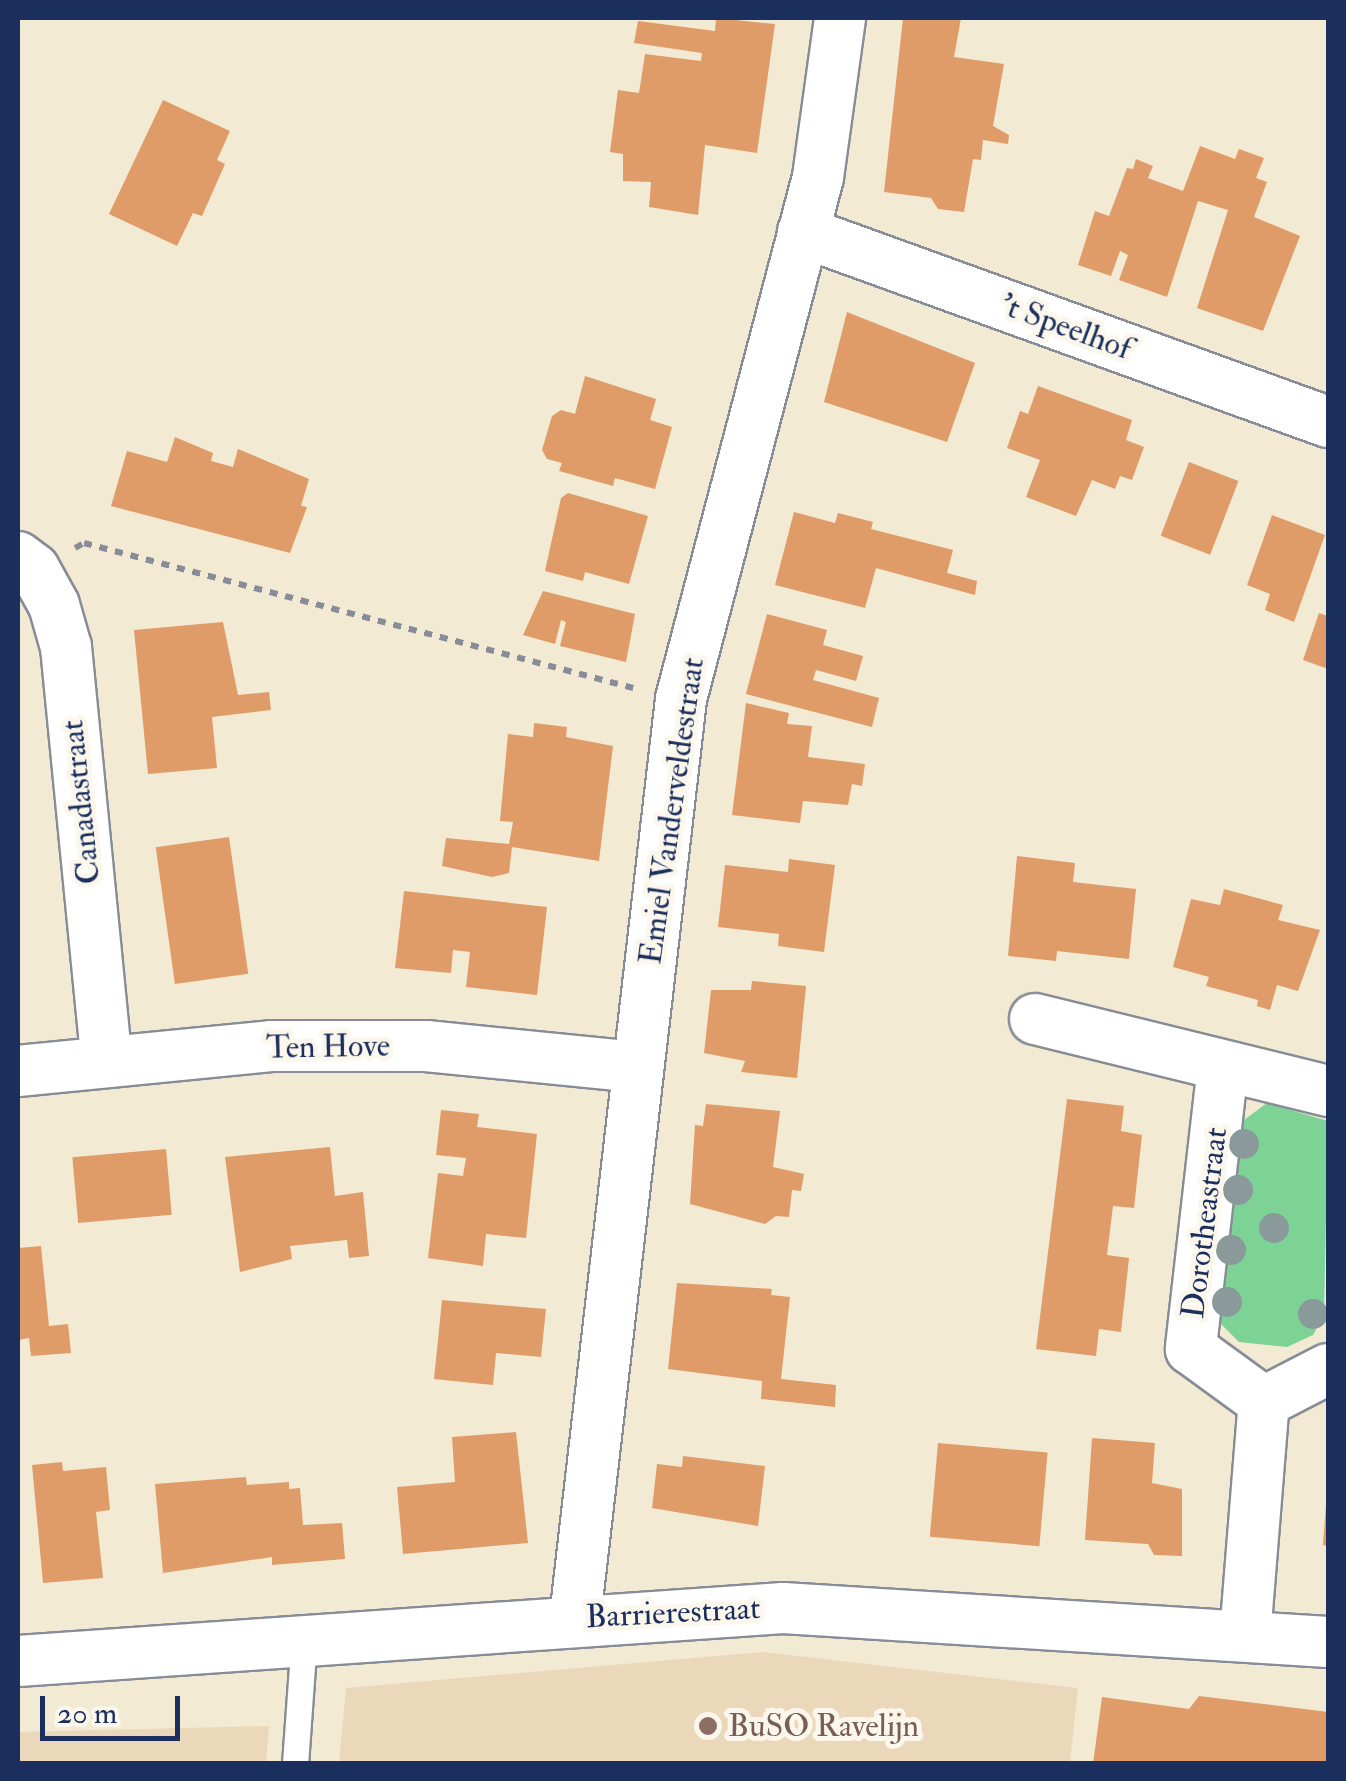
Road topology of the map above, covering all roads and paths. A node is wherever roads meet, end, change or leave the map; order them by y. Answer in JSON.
{"nodes":[{"id":1,"x":840,"y":18,"type":"edge"},
{"id":2,"x":803,"y":232,"type":"junction"},
{"id":3,"x":1328,"y":422,"type":"edge"},
{"id":4,"x":26,"y":563,"type":"edge"},
{"id":5,"x":682,"y":699,"type":"junction"},
{"id":6,"x":1035,"y":1019,"type":"dead end"},
{"id":7,"x":106,"y":1062,"type":"junction"},
{"id":8,"x":1224,"y":1066,"type":"junction"},
{"id":9,"x":638,"y":1067,"type":"junction"},
{"id":10,"x":18,"y":1071,"type":"edge"},
{"id":11,"x":1328,"y":1091,"type":"edge"},
{"id":12,"x":1328,"y":1369,"type":"edge"},
{"id":13,"x":1264,"y":1402,"type":"junction"},
{"id":14,"x":574,"y":1618,"type":"junction"},
{"id":15,"x":1245,"y":1636,"type":"junction"},
{"id":16,"x":304,"y":1638,"type":"junction"},
{"id":17,"x":1328,"y":1642,"type":"edge"},
{"id":18,"x":18,"y":1661,"type":"edge"},
{"id":19,"x":295,"y":1764,"type":"edge"}],
"edges":[{"from":1,"to":2,"type":"street","name":"Emiel Vanderveldestraat"},
{"from":2,"to":3,"type":"street","name":"'t Speelhof"},
{"from":2,"to":5,"type":"street","name":"Emiel Vanderveldestraat"},
{"from":4,"to":5,"type":"path"},
{"from":4,"to":7,"type":"street","name":"Canadastraat"},
{"from":5,"to":9,"type":"street","name":"Emiel Vanderveldestraat"},
{"from":6,"to":8,"type":"street"},
{"from":7,"to":9,"type":"street","name":"Ten Hove"},
{"from":7,"to":10,"type":"street","name":"Ten Hove"},
{"from":8,"to":11,"type":"street"},
{"from":8,"to":13,"type":"street","name":"Dorotheastraat"},
{"from":9,"to":14,"type":"street","name":"Emiel Vanderveldestraat"},
{"from":12,"to":13,"type":"street"},
{"from":13,"to":15,"type":"street"},
{"from":14,"to":15,"type":"street","name":"Barrierestraat"},
{"from":14,"to":16,"type":"street","name":"Barrierestraat"},
{"from":15,"to":17,"type":"street","name":"Barrierestraat"},
{"from":16,"to":18,"type":"street","name":"Barrierestraat"},
{"from":16,"to":19,"type":"lane"}]}
